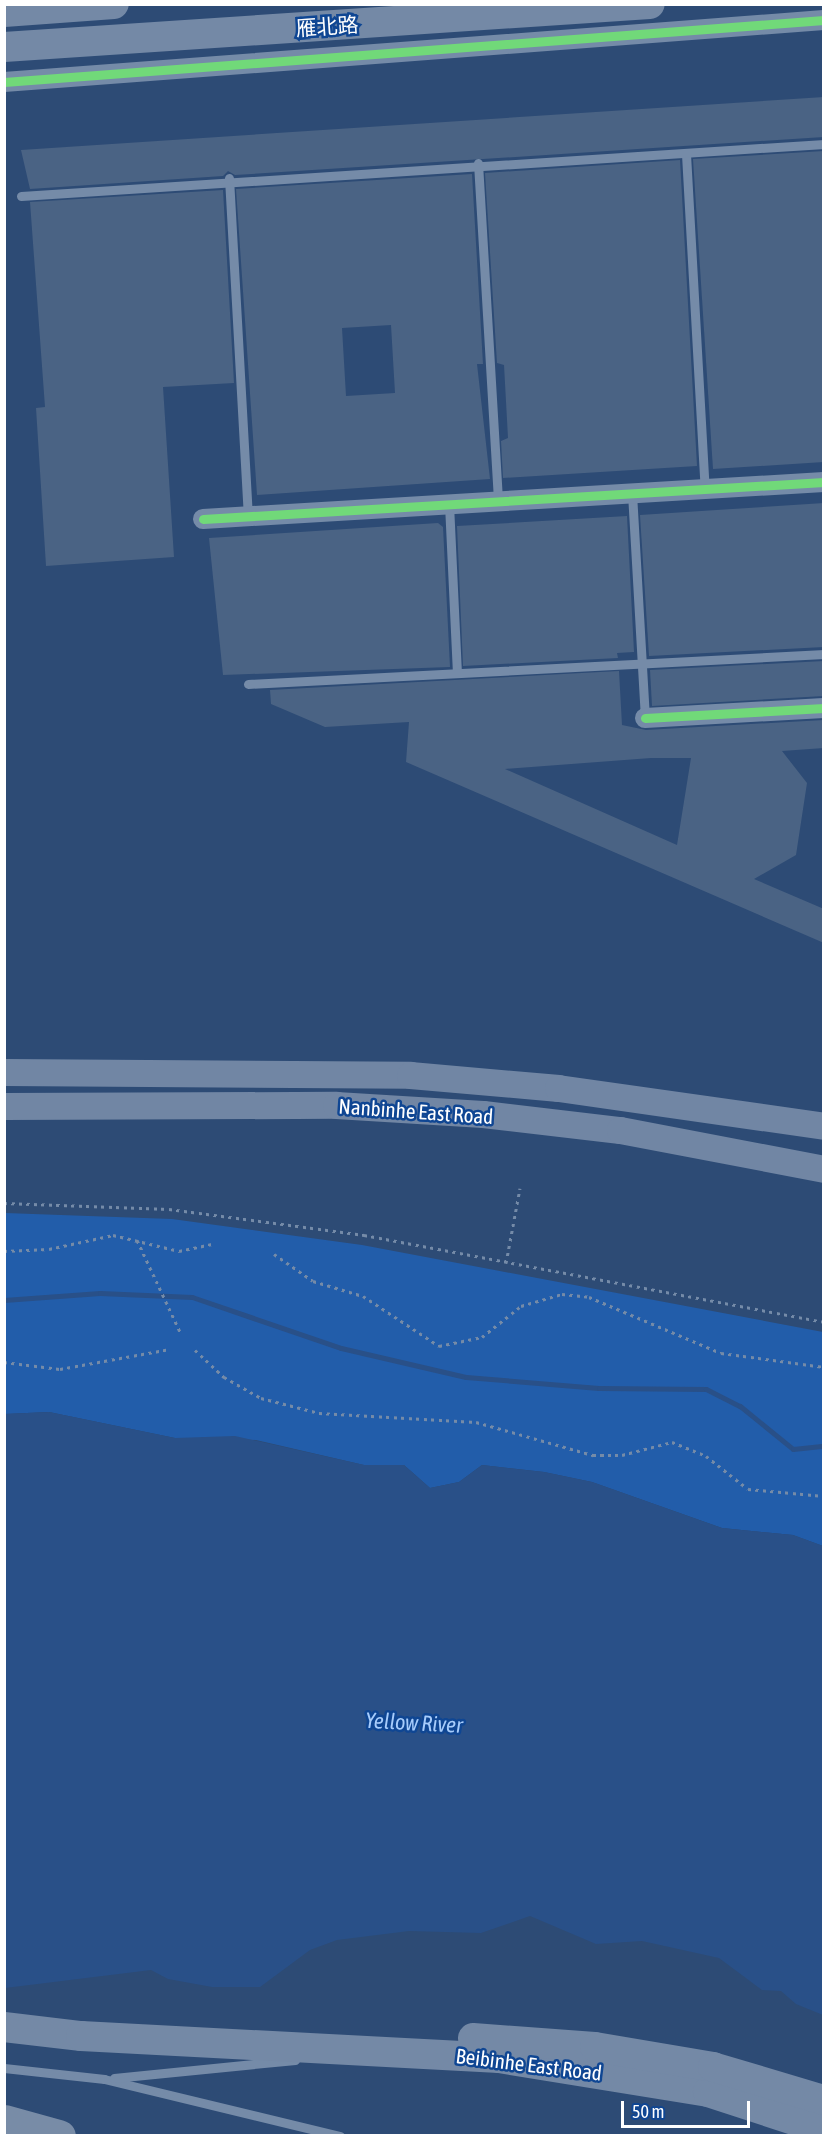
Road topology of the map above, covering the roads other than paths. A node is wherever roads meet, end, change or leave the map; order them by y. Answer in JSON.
{"nodes":[{"id":1,"x":114,"y":4,"type":"edge"},
{"id":2,"x":650,"y":4,"type":"edge"},
{"id":3,"x":4,"y":12,"type":"edge"},
{"id":4,"x":824,"y":20,"type":"edge"},
{"id":5,"x":4,"y":47,"type":"edge"},
{"id":6,"x":4,"y":82,"type":"edge"},
{"id":7,"x":824,"y":144,"type":"edge"},
{"id":8,"x":686,"y":154,"type":"junction"},
{"id":9,"x":478,"y":164,"type":"junction"},
{"id":10,"x":229,"y":178,"type":"junction"},
{"id":11,"x":21,"y":196,"type":"dead end"},
{"id":12,"x":824,"y":482,"type":"edge"},
{"id":13,"x":705,"y":489,"type":"junction"},
{"id":14,"x":632,"y":494,"type":"junction"},
{"id":15,"x":498,"y":501,"type":"junction"},
{"id":16,"x":449,"y":504,"type":"junction"},
{"id":17,"x":248,"y":517,"type":"junction"},
{"id":18,"x":203,"y":519,"type":"dead end"},
{"id":19,"x":824,"y":654,"type":"edge"},
{"id":20,"x":643,"y":661,"type":"junction"},
{"id":21,"x":457,"y":673,"type":"junction"},
{"id":22,"x":248,"y":684,"type":"dead end"},
{"id":23,"x":824,"y":708,"type":"edge"},
{"id":24,"x":645,"y":718,"type":"joint"},
{"id":25,"x":4,"y":1072,"type":"edge"},
{"id":26,"x":4,"y":1106,"type":"edge"},
{"id":27,"x":824,"y":1126,"type":"edge"},
{"id":28,"x":824,"y":1169,"type":"edge"},
{"id":29,"x":4,"y":2027,"type":"edge"},
{"id":30,"x":371,"y":2048,"type":"junction"},
{"id":31,"x":4,"y":2068,"type":"edge"},
{"id":32,"x":104,"y":2079,"type":"junction"},
{"id":33,"x":824,"y":2100,"type":"edge"},
{"id":34,"x":4,"y":2121,"type":"edge"},
{"id":35,"x":824,"y":2130,"type":"edge"},
{"id":36,"x":59,"y":2136,"type":"edge"},
{"id":37,"x":340,"y":2136,"type":"edge"}],
"edges":[{"from":1,"to":3,"type":"main road"},
{"from":2,"to":5,"type":"main road","name":"雁北路"},
{"from":4,"to":6,"type":"street"},
{"from":7,"to":8,"type":"lane"},
{"from":8,"to":9,"type":"lane"},
{"from":8,"to":13,"type":"lane"},
{"from":9,"to":10,"type":"lane"},
{"from":9,"to":15,"type":"lane"},
{"from":10,"to":11,"type":"lane"},
{"from":10,"to":17,"type":"lane"},
{"from":12,"to":13,"type":"street"},
{"from":13,"to":14,"type":"street"},
{"from":14,"to":15,"type":"street"},
{"from":14,"to":20,"type":"lane"},
{"from":15,"to":16,"type":"street"},
{"from":16,"to":17,"type":"street"},
{"from":16,"to":21,"type":"lane"},
{"from":17,"to":18,"type":"street"},
{"from":19,"to":20,"type":"lane"},
{"from":20,"to":21,"type":"lane"},
{"from":20,"to":24,"type":"lane"},
{"from":21,"to":22,"type":"lane"},
{"from":23,"to":24,"type":"street"},
{"from":25,"to":27,"type":"main road","name":"Nanbinhe East Road"},
{"from":26,"to":28,"type":"main road","name":"Nanbinhe East Road"},
{"from":29,"to":30,"type":"main road","name":"Beibinhe East Road"},
{"from":30,"to":32,"type":"lane"},
{"from":30,"to":33,"type":"main road","name":"Beibinhe East Road"},
{"from":30,"to":35,"type":"main road","name":"Beibinhe East Road"},
{"from":31,"to":32,"type":"lane"},
{"from":32,"to":37,"type":"lane"},
{"from":34,"to":36,"type":"highway"}]}
